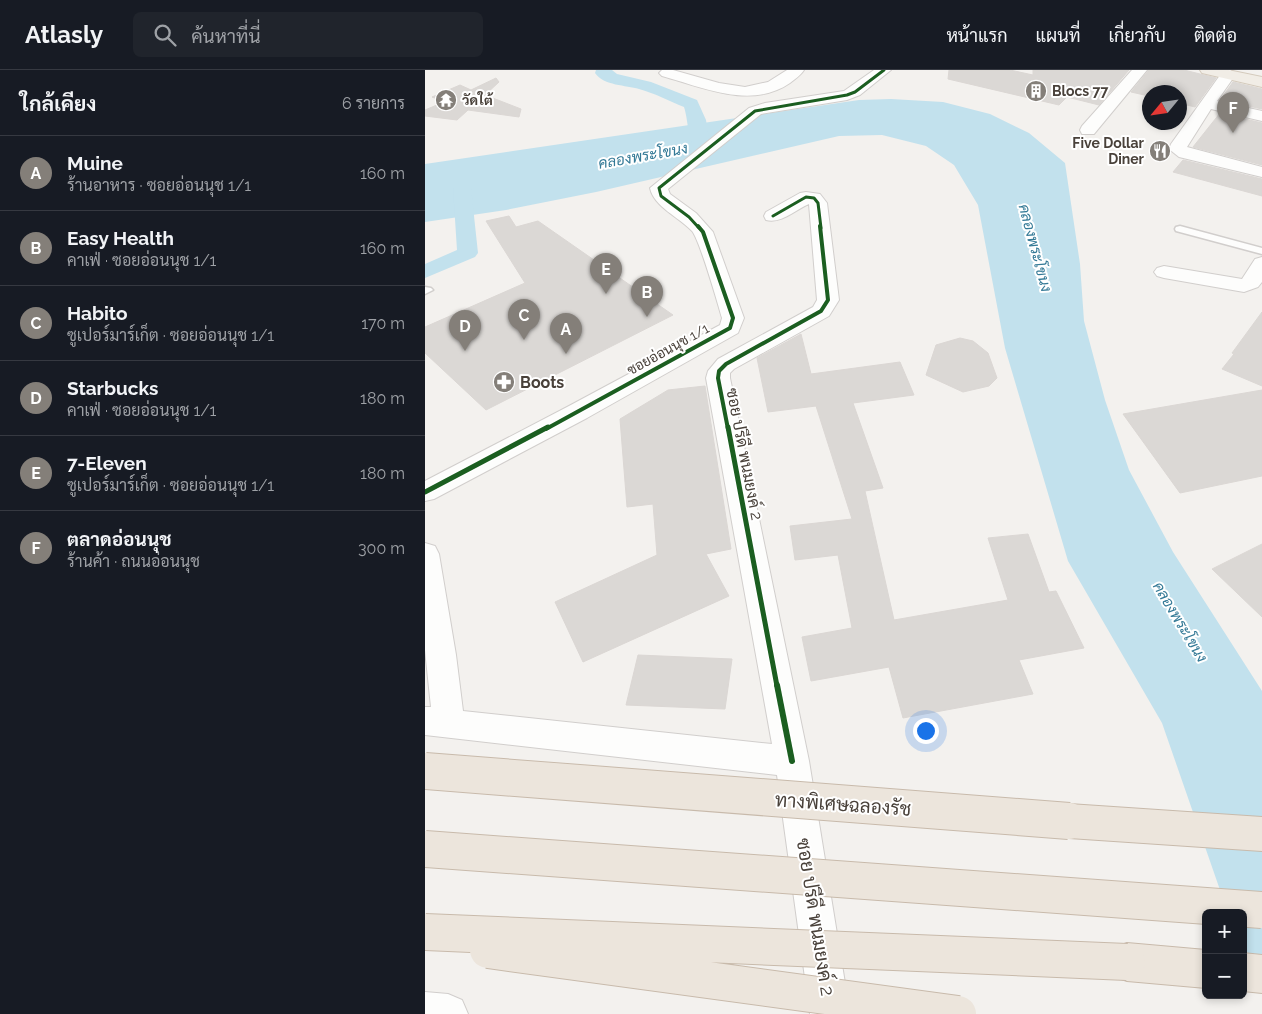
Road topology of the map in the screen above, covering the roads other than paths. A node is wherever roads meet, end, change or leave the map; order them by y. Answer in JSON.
{"nodes":[{"id":1,"x":672,"y":70,"type":"edge"},
{"id":2,"x":797,"y":70,"type":"edge"},
{"id":3,"x":884,"y":70,"type":"edge"},
{"id":4,"x":1140,"y":70,"type":"edge"},
{"id":5,"x":1207,"y":70,"type":"edge"},
{"id":6,"x":1230,"y":72,"type":"edge"},
{"id":7,"x":1262,"y":76,"type":"edge"},
{"id":8,"x":1262,"y":82,"type":"edge"},
{"id":9,"x":1209,"y":104,"type":"junction"},
{"id":10,"x":1262,"y":116,"type":"edge"},
{"id":11,"x":1088,"y":130,"type":"dead end"},
{"id":12,"x":1262,"y":172,"type":"edge"},
{"id":13,"x":773,"y":216,"type":"dead end"},
{"id":14,"x":1180,"y":228,"type":"dead end"},
{"id":15,"x":1262,"y":250,"type":"edge"},
{"id":16,"x":1262,"y":264,"type":"edge"},
{"id":17,"x":1164,"y":272,"type":"dead end"},
{"id":18,"x":425,"y":492,"type":"edge"},
{"id":19,"x":425,"y":554,"type":"edge"},
{"id":20,"x":437,"y":721,"type":"edge"},
{"id":21,"x":792,"y":761,"type":"junction"},
{"id":22,"x":425,"y":771,"type":"edge"},
{"id":23,"x":1262,"y":834,"type":"edge"},
{"id":24,"x":425,"y":849,"type":"edge"},
{"id":25,"x":1262,"y":910,"type":"edge"},
{"id":26,"x":425,"y":932,"type":"edge"},
{"id":27,"x":425,"y":942,"type":"edge"},
{"id":28,"x":1202,"y":969,"type":"edge"},
{"id":29,"x":1247,"y":972,"type":"edge"},
{"id":30,"x":1262,"y":974,"type":"edge"},
{"id":31,"x":830,"y":1014,"type":"edge"},
{"id":32,"x":958,"y":1014,"type":"edge"}],
"edges":[{"from":1,"to":2,"type":"street"},
{"from":3,"to":18,"type":"street","name":"ซอยอ่อนนุช 1/1"},
{"from":4,"to":11,"type":"street"},
{"from":5,"to":6,"type":"main road"},
{"from":6,"to":7,"type":"main road"},
{"from":6,"to":8,"type":"main road"},
{"from":6,"to":9,"type":"street"},
{"from":9,"to":10,"type":"street"},
{"from":9,"to":12,"type":"street"},
{"from":13,"to":21,"type":"street","name":"ซอย ปรีดี พนมยงค์ 2"},
{"from":14,"to":15,"type":"lane"},
{"from":16,"to":17,"type":"street"},
{"from":19,"to":20,"type":"street"},
{"from":20,"to":21,"type":"street"},
{"from":21,"to":31,"type":"street","name":"ซอย ปรีดี พนมยงค์ 2"},
{"from":22,"to":23,"type":"highway","name":"ทางพิเศษฉลองรัช","bridge":true},
{"from":24,"to":25,"type":"highway","bridge":true},
{"from":26,"to":28,"type":"highway","bridge":true},
{"from":27,"to":32,"type":"highway","bridge":true},
{"from":29,"to":30,"type":"highway"}]}
